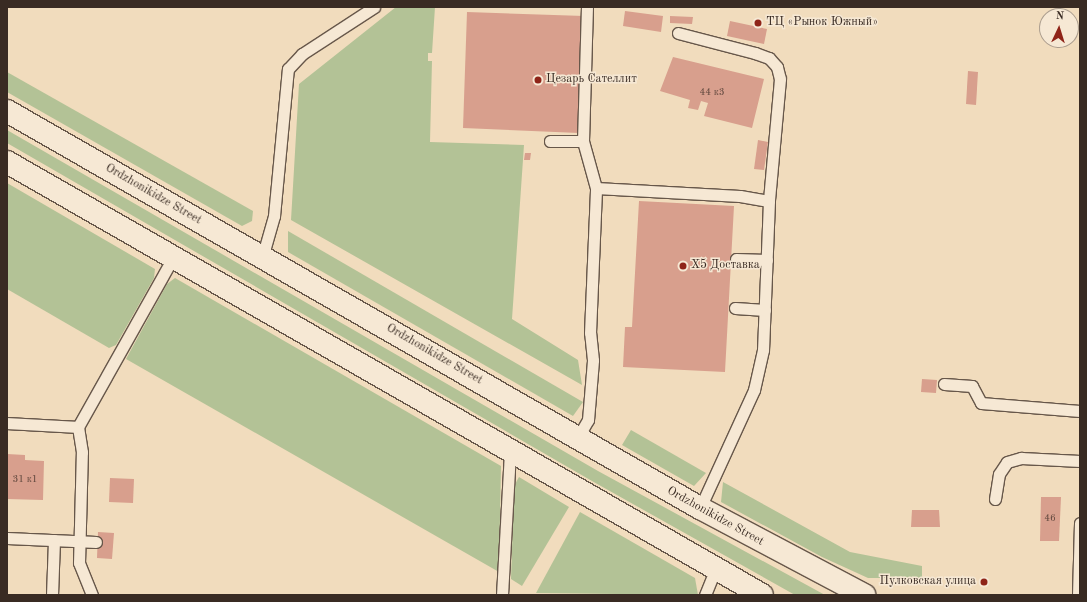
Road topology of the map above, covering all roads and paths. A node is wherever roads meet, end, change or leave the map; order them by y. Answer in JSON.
{"nodes":[{"id":1,"x":374,"y":7,"type":"edge"},
{"id":2,"x":587,"y":7,"type":"edge"},
{"id":3,"x":678,"y":33,"type":"dead end"},
{"id":4,"x":7,"y":111,"type":"edge"},
{"id":5,"x":550,"y":141,"type":"dead end"},
{"id":6,"x":583,"y":141,"type":"junction"},
{"id":7,"x":7,"y":162,"type":"edge"},
{"id":8,"x":596,"y":188,"type":"junction"},
{"id":9,"x":769,"y":201,"type":"junction"},
{"id":10,"x":174,"y":258,"type":"junction"},
{"id":11,"x":262,"y":258,"type":"junction"},
{"id":12,"x":736,"y":259,"type":"dead end"},
{"id":13,"x":767,"y":260,"type":"junction"},
{"id":14,"x":735,"y":308,"type":"dead end"},
{"id":15,"x":765,"y":310,"type":"junction"},
{"id":16,"x":944,"y":384,"type":"dead end"},
{"id":17,"x":1080,"y":410,"type":"edge"},
{"id":18,"x":7,"y":423,"type":"edge"},
{"id":19,"x":78,"y":427,"type":"junction"},
{"id":20,"x":578,"y":437,"type":"junction"},
{"id":21,"x":510,"y":450,"type":"junction"},
{"id":22,"x":1080,"y":461,"type":"edge"},
{"id":23,"x":995,"y":500,"type":"dead end"},
{"id":24,"x":700,"y":508,"type":"junction"},
{"id":25,"x":1080,"y":522,"type":"edge"},
{"id":26,"x":7,"y":538,"type":"edge"},
{"id":27,"x":54,"y":540,"type":"junction"},
{"id":28,"x":80,"y":541,"type":"junction"},
{"id":29,"x":96,"y":542,"type":"dead end"},
{"id":30,"x":715,"y":570,"type":"junction"},
{"id":31,"x":52,"y":595,"type":"edge"},
{"id":32,"x":92,"y":595,"type":"edge"},
{"id":33,"x":502,"y":595,"type":"edge"},
{"id":34,"x":705,"y":595,"type":"edge"},
{"id":35,"x":762,"y":595,"type":"edge"},
{"id":36,"x":864,"y":595,"type":"edge"},
{"id":37,"x":1078,"y":595,"type":"edge"}],
"edges":[{"from":1,"to":11,"type":"lane"},
{"from":2,"to":6,"type":"lane"},
{"from":3,"to":9,"type":"lane"},
{"from":4,"to":11,"type":"street","name":"Ordzhonikidze Street"},
{"from":5,"to":6,"type":"lane"},
{"from":6,"to":8,"type":"lane"},
{"from":7,"to":10,"type":"street"},
{"from":8,"to":9,"type":"lane"},
{"from":8,"to":20,"type":"lane"},
{"from":9,"to":13,"type":"lane"},
{"from":10,"to":19,"type":"lane"},
{"from":10,"to":21,"type":"street"},
{"from":11,"to":20,"type":"street","name":"Ordzhonikidze Street"},
{"from":12,"to":13,"type":"lane"},
{"from":13,"to":15,"type":"lane"},
{"from":14,"to":15,"type":"lane"},
{"from":15,"to":24,"type":"lane"},
{"from":16,"to":17,"type":"lane"},
{"from":18,"to":19,"type":"lane"},
{"from":19,"to":28,"type":"lane"},
{"from":20,"to":24,"type":"street","name":"Ordzhonikidze Street"},
{"from":21,"to":30,"type":"street"},
{"from":21,"to":33,"type":"lane"},
{"from":22,"to":23,"type":"lane"},
{"from":24,"to":36,"type":"street","name":"Ordzhonikidze Street"},
{"from":25,"to":37,"type":"lane"},
{"from":26,"to":27,"type":"lane"},
{"from":27,"to":28,"type":"lane"},
{"from":27,"to":31,"type":"lane"},
{"from":28,"to":29,"type":"lane"},
{"from":28,"to":32,"type":"lane"},
{"from":30,"to":34,"type":"lane"},
{"from":30,"to":35,"type":"street"}]}
